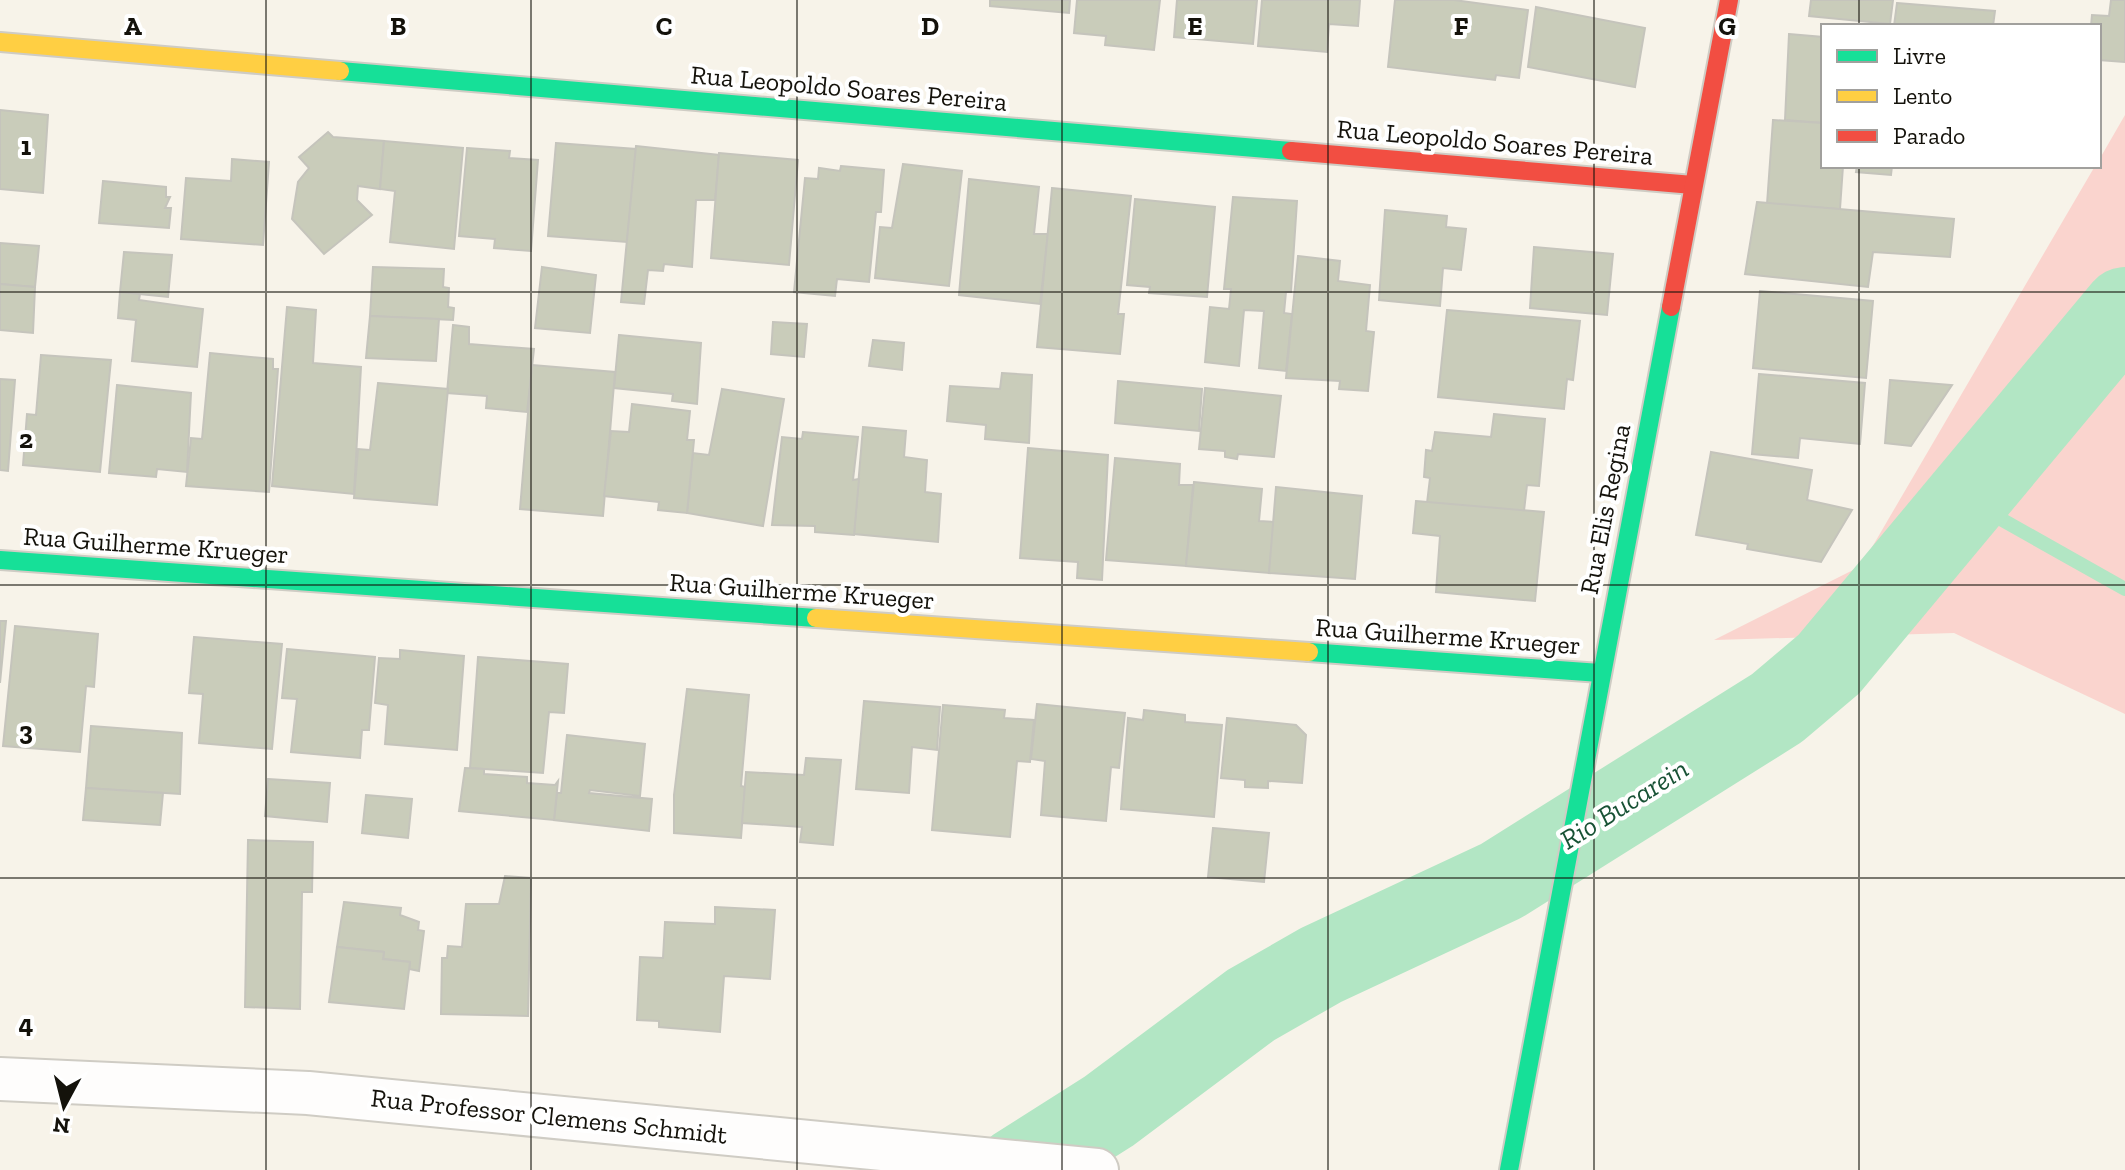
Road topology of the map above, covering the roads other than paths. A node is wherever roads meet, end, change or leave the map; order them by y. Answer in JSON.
{"nodes":[{"id":1,"x":1729,"y":0,"type":"edge"},
{"id":2,"x":0,"y":42,"type":"edge"},
{"id":3,"x":1693,"y":185,"type":"junction"},
{"id":4,"x":0,"y":560,"type":"edge"},
{"id":5,"x":1600,"y":673,"type":"junction"},
{"id":6,"x":0,"y":1079,"type":"edge"},
{"id":7,"x":1090,"y":1169,"type":"edge"},
{"id":8,"x":1509,"y":1170,"type":"edge"}],
"edges":[{"from":1,"to":3,"type":"street","name":"Rua Elis Regina"},
{"from":2,"to":3,"type":"street","name":"Rua Leopoldo Soares Pereira"},
{"from":3,"to":5,"type":"street","name":"Rua Elis Regina"},
{"from":4,"to":5,"type":"street","name":"Rua Guilherme Krueger"},
{"from":5,"to":8,"type":"street","name":"Rua Elis Regina"},
{"from":6,"to":7,"type":"street","name":"Rua Professor Clemens Schmidt"}]}
